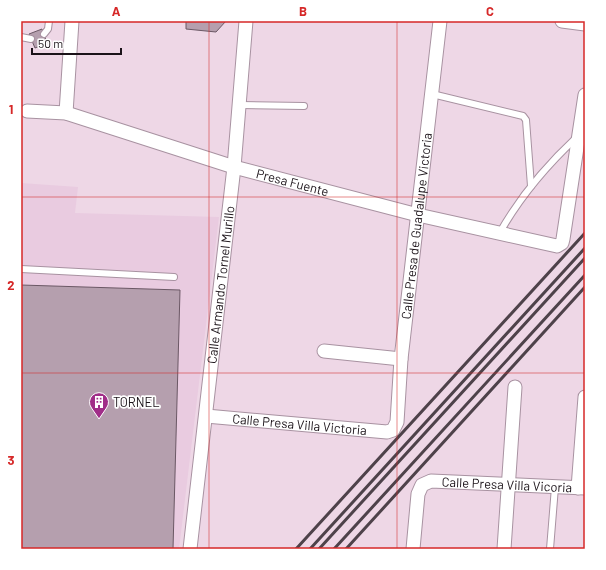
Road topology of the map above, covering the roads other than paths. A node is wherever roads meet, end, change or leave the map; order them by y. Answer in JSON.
{"nodes":[{"id":1,"x":49,"y":21,"type":"edge"},
{"id":2,"x":72,"y":21,"type":"edge"},
{"id":3,"x":246,"y":21,"type":"edge"},
{"id":4,"x":440,"y":21,"type":"edge"},
{"id":5,"x":562,"y":21,"type":"edge"},
{"id":6,"x":585,"y":24,"type":"edge"},
{"id":7,"x":44,"y":34,"type":"dead end"},
{"id":8,"x":21,"y":37,"type":"edge"},
{"id":9,"x":31,"y":39,"type":"dead end"},
{"id":10,"x":432,"y":94,"type":"junction"},
{"id":11,"x":585,"y":95,"type":"edge"},
{"id":12,"x":240,"y":104,"type":"junction"},
{"id":13,"x":304,"y":106,"type":"dead end"},
{"id":14,"x":27,"y":111,"type":"dead end"},
{"id":15,"x":66,"y":113,"type":"junction"},
{"id":16,"x":579,"y":134,"type":"junction"},
{"id":17,"x":234,"y":167,"type":"junction"},
{"id":18,"x":532,"y":186,"type":"junction"},
{"id":19,"x":418,"y":214,"type":"junction"},
{"id":20,"x":499,"y":234,"type":"junction"},
{"id":21,"x":21,"y":269,"type":"edge"},
{"id":22,"x":174,"y":277,"type":"dead end"},
{"id":23,"x":324,"y":351,"type":"dead end"},
{"id":24,"x":401,"y":359,"type":"junction"},
{"id":25,"x":515,"y":387,"type":"dead end"},
{"id":26,"x":585,"y":397,"type":"edge"},
{"id":27,"x":206,"y":416,"type":"junction"},
{"id":28,"x":393,"y":430,"type":"joint"},
{"id":29,"x":508,"y":485,"type":"junction"},
{"id":30,"x":555,"y":487,"type":"junction"},
{"id":31,"x":582,"y":488,"type":"edge"},
{"id":32,"x":190,"y":549,"type":"edge"},
{"id":33,"x":413,"y":549,"type":"edge"},
{"id":34,"x":504,"y":549,"type":"edge"},
{"id":35,"x":550,"y":549,"type":"edge"}],
"edges":[{"from":1,"to":7,"type":"lane"},
{"from":2,"to":15,"type":"street"},
{"from":3,"to":12,"type":"street","name":"Calle Armando Tornel Murillo"},
{"from":4,"to":10,"type":"street","name":"Calle Presa de Guadalupe Victoria"},
{"from":5,"to":6,"type":"street"},
{"from":8,"to":9,"type":"lane"},
{"from":10,"to":18,"type":"lane"},
{"from":10,"to":19,"type":"street","name":"Calle Presa de Guadalupe Victoria"},
{"from":11,"to":16,"type":"street"},
{"from":12,"to":13,"type":"lane"},
{"from":12,"to":17,"type":"street","name":"Calle Armando Tornel Murillo"},
{"from":14,"to":15,"type":"street","name":"Presa Fuente"},
{"from":15,"to":17,"type":"street","name":"Presa Fuente"},
{"from":16,"to":18,"type":"lane"},
{"from":16,"to":20,"type":"street","name":"Presa Fuente"},
{"from":17,"to":19,"type":"street","name":"Presa Fuente"},
{"from":17,"to":27,"type":"street","name":"Calle Armando Tornel Murillo"},
{"from":18,"to":20,"type":"lane"},
{"from":19,"to":20,"type":"street","name":"Presa Fuente"},
{"from":19,"to":24,"type":"street","name":"Calle Presa de Guadalupe Victoria"},
{"from":21,"to":22,"type":"lane"},
{"from":23,"to":24,"type":"street"},
{"from":24,"to":28,"type":"street","name":"Calle Presa de Guadalupe Victoria"},
{"from":25,"to":29,"type":"street"},
{"from":26,"to":31,"type":"street"},
{"from":27,"to":28,"type":"street","name":"Calle Presa Villa Victoria"},
{"from":27,"to":32,"type":"street","name":"Calle Armando Tornel Murillo"},
{"from":29,"to":30,"type":"street","name":"Calle Presa Villa Vicoria"},
{"from":29,"to":33,"type":"street","name":"Calle Presa Villa Vicoria"},
{"from":29,"to":34,"type":"street"},
{"from":30,"to":31,"type":"street","name":"Calle Presa Villa Vicoria"},
{"from":30,"to":35,"type":"lane"}]}
